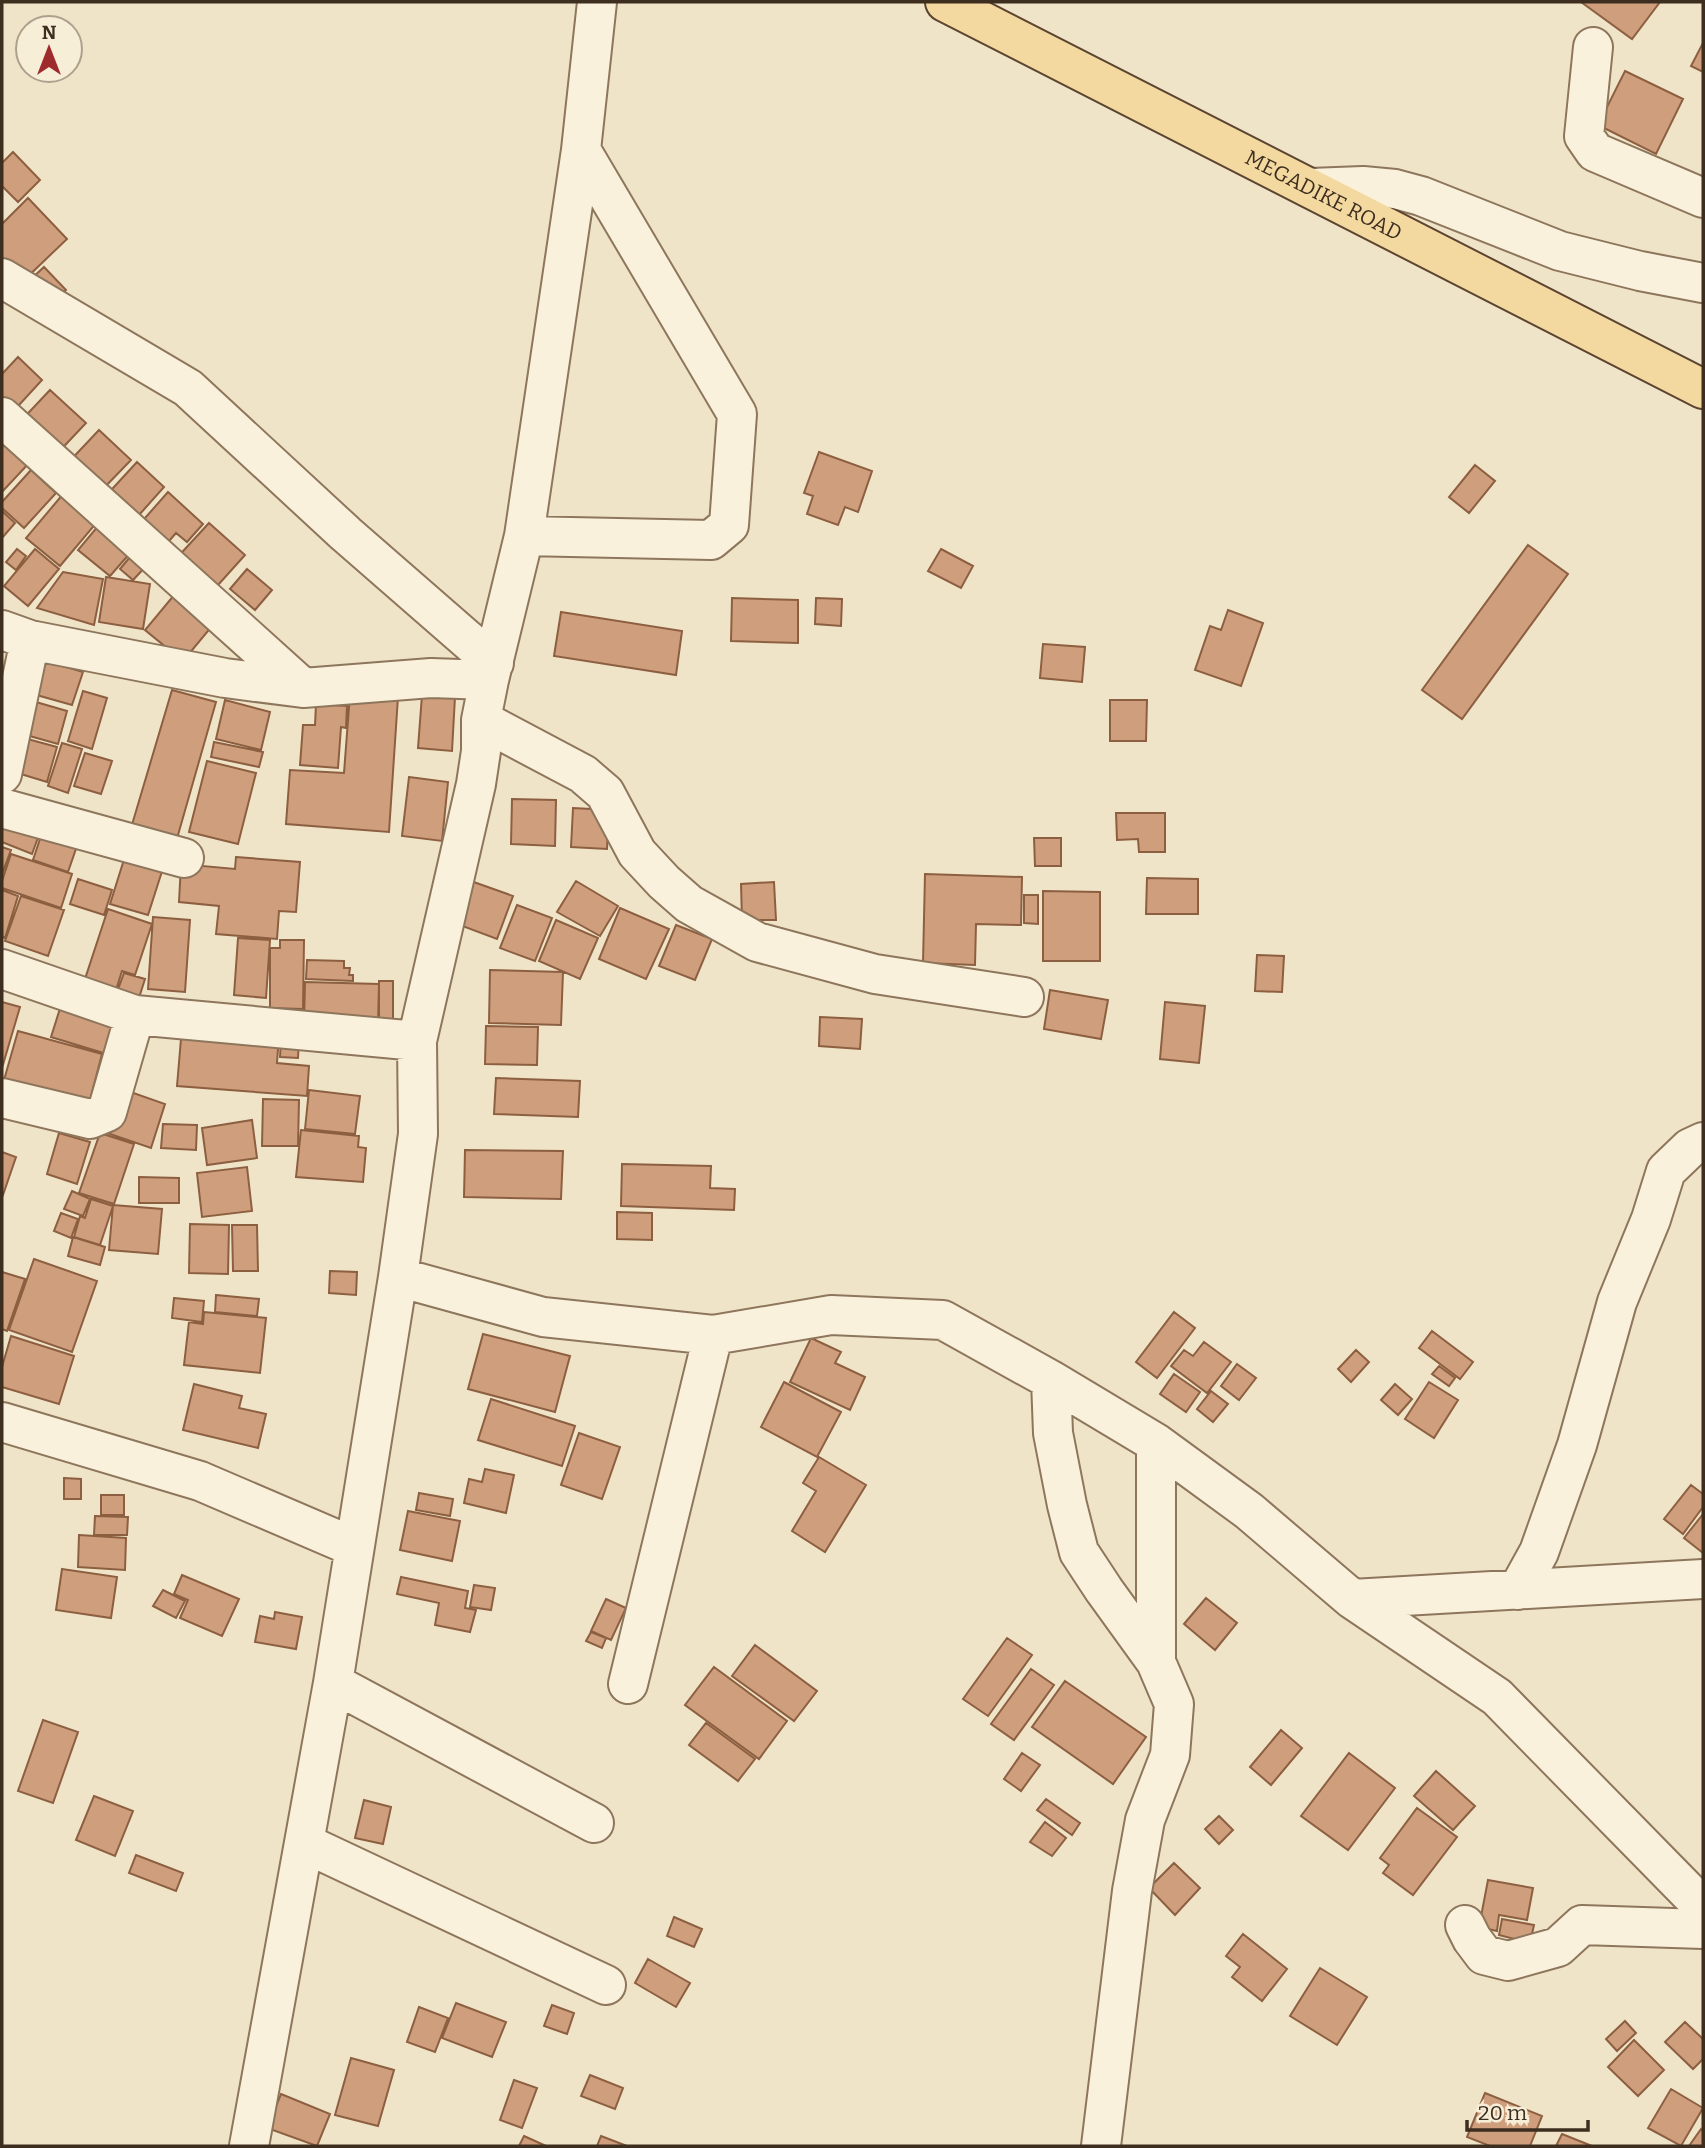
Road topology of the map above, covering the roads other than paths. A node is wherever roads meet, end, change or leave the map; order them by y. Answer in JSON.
{"nodes":[{"id":1,"x":597,"y":2,"type":"edge"},
{"id":2,"x":945,"y":2,"type":"edge"},
{"id":3,"x":1593,"y":47,"type":"dead end"},
{"id":4,"x":582,"y":150,"type":"junction"},
{"id":5,"x":1310,"y":188,"type":"junction"},
{"id":6,"x":1703,"y":198,"type":"edge"},
{"id":7,"x":2,"y":278,"type":"edge"},
{"id":8,"x":1703,"y":283,"type":"edge"},
{"id":9,"x":1703,"y":389,"type":"edge"},
{"id":10,"x":2,"y":416,"type":"edge"},
{"id":11,"x":524,"y":536,"type":"junction"},
{"id":12,"x":16,"y":635,"type":"edge"},
{"id":13,"x":491,"y":671,"type":"junction"},
{"id":14,"x":303,"y":688,"type":"junction"},
{"id":15,"x":481,"y":720,"type":"junction"},
{"id":16,"x":2,"y":774,"type":"edge"},
{"id":17,"x":2,"y":808,"type":"edge"},
{"id":18,"x":184,"y":858,"type":"dead end"},
{"id":19,"x":2,"y":969,"type":"edge"},
{"id":20,"x":1024,"y":997,"type":"dead end"},
{"id":21,"x":135,"y":1015,"type":"junction"},
{"id":22,"x":416,"y":1041,"type":"junction"},
{"id":23,"x":2,"y":1098,"type":"edge"},
{"id":24,"x":1703,"y":1142,"type":"edge"},
{"id":25,"x":398,"y":1278,"type":"junction"},
{"id":26,"x":713,"y":1335,"type":"junction"},
{"id":27,"x":1051,"y":1380,"type":"junction"},
{"id":28,"x":2,"y":1422,"type":"edge"},
{"id":29,"x":1156,"y":1443,"type":"junction"},
{"id":30,"x":354,"y":1547,"type":"junction"},
{"id":31,"x":1703,"y":1579,"type":"edge"},
{"id":32,"x":1518,"y":1590,"type":"junction"},
{"id":33,"x":1352,"y":1599,"type":"junction"},
{"id":34,"x":1156,"y":1662,"type":"junction"},
{"id":35,"x":333,"y":1683,"type":"junction"},
{"id":36,"x":628,"y":1684,"type":"dead end"},
{"id":37,"x":594,"y":1823,"type":"dead end"},
{"id":38,"x":304,"y":1843,"type":"junction"},
{"id":39,"x":1703,"y":1907,"type":"edge"},
{"id":40,"x":1465,"y":1925,"type":"dead end"},
{"id":41,"x":1703,"y":1928,"type":"edge"},
{"id":42,"x":606,"y":1985,"type":"dead end"},
{"id":43,"x":249,"y":2146,"type":"edge"},
{"id":44,"x":1101,"y":2146,"type":"edge"}],
"edges":[{"from":1,"to":4,"type":"street"},
{"from":2,"to":5,"type":"main road","name":"MEGADIKE ROAD"},
{"from":3,"to":6,"type":"street"},
{"from":4,"to":11,"type":"street"},
{"from":4,"to":11,"type":"street"},
{"from":5,"to":8,"type":"street"},
{"from":5,"to":9,"type":"main road","name":"MEGADIKE ROAD"},
{"from":7,"to":13,"type":"street"},
{"from":10,"to":14,"type":"street"},
{"from":11,"to":13,"type":"street"},
{"from":12,"to":14,"type":"street"},
{"from":12,"to":16,"type":"street"},
{"from":13,"to":14,"type":"street"},
{"from":13,"to":15,"type":"street"},
{"from":15,"to":20,"type":"street"},
{"from":15,"to":22,"type":"street"},
{"from":17,"to":18,"type":"street"},
{"from":19,"to":21,"type":"street"},
{"from":21,"to":22,"type":"street"},
{"from":21,"to":23,"type":"street"},
{"from":22,"to":25,"type":"street"},
{"from":24,"to":32,"type":"street"},
{"from":25,"to":26,"type":"street"},
{"from":25,"to":30,"type":"street"},
{"from":26,"to":27,"type":"street"},
{"from":26,"to":36,"type":"street"},
{"from":27,"to":29,"type":"street"},
{"from":27,"to":34,"type":"street"},
{"from":28,"to":30,"type":"street"},
{"from":29,"to":33,"type":"street"},
{"from":29,"to":34,"type":"street"},
{"from":30,"to":35,"type":"street"},
{"from":31,"to":32,"type":"street"},
{"from":32,"to":33,"type":"street"},
{"from":33,"to":39,"type":"street"},
{"from":34,"to":44,"type":"street"},
{"from":35,"to":37,"type":"street"},
{"from":35,"to":38,"type":"street"},
{"from":38,"to":42,"type":"street"},
{"from":38,"to":43,"type":"street"},
{"from":40,"to":41,"type":"street"}]}
